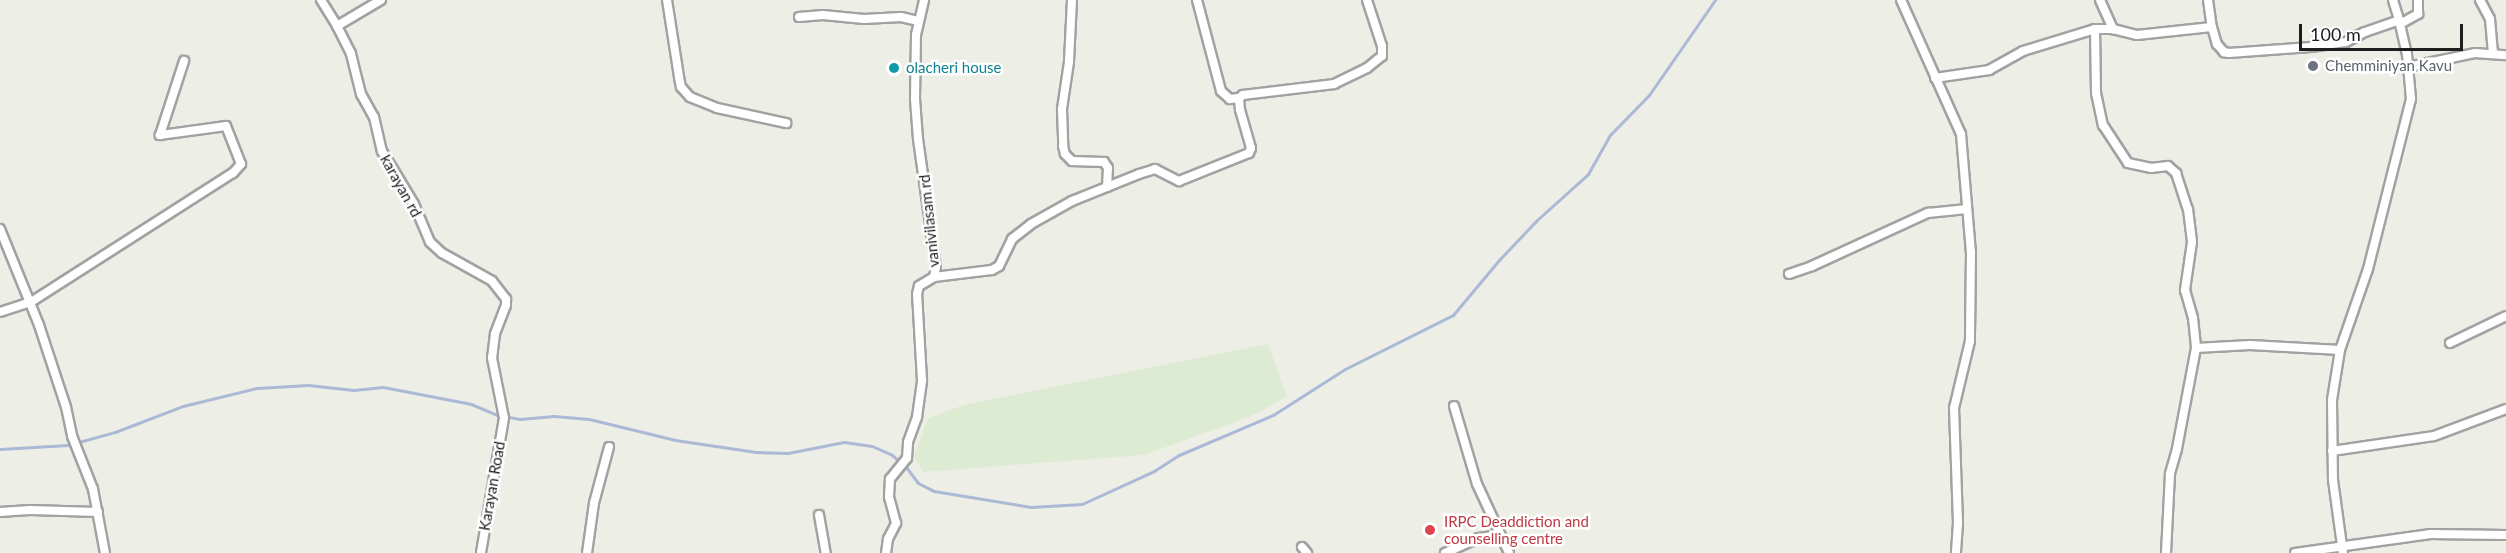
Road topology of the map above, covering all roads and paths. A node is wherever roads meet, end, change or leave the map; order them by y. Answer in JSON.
{"nodes":[{"id":1,"x":321,"y":0,"type":"edge"},
{"id":2,"x":381,"y":0,"type":"edge"},
{"id":3,"x":667,"y":0,"type":"edge"},
{"id":4,"x":924,"y":0,"type":"edge"},
{"id":5,"x":1072,"y":0,"type":"edge"},
{"id":6,"x":1197,"y":0,"type":"edge"},
{"id":7,"x":1367,"y":0,"type":"edge"},
{"id":8,"x":1901,"y":0,"type":"edge"},
{"id":9,"x":2100,"y":0,"type":"edge"},
{"id":10,"x":2208,"y":0,"type":"edge"},
{"id":11,"x":2393,"y":0,"type":"edge"},
{"id":12,"x":2418,"y":0,"type":"edge"},
{"id":13,"x":2480,"y":0,"type":"edge"},
{"id":14,"x":799,"y":17,"type":"dead end"},
{"id":15,"x":919,"y":21,"type":"junction"},
{"id":16,"x":2399,"y":22,"type":"junction"},
{"id":17,"x":339,"y":25,"type":"junction"},
{"id":18,"x":2212,"y":27,"type":"junction"},
{"id":19,"x":2095,"y":29,"type":"junction"},
{"id":20,"x":2113,"y":29,"type":"junction"},
{"id":21,"x":2493,"y":54,"type":"junction"},
{"id":22,"x":2506,"y":55,"type":"edge"},
{"id":23,"x":184,"y":62,"type":"dead end"},
{"id":24,"x":2408,"y":67,"type":"junction"},
{"id":25,"x":1935,"y":78,"type":"junction"},
{"id":26,"x":1239,"y":98,"type":"junction"},
{"id":27,"x":786,"y":123,"type":"dead end"},
{"id":28,"x":1107,"y":186,"type":"junction"},
{"id":29,"x":1967,"y":209,"type":"junction"},
{"id":30,"x":0,"y":229,"type":"edge"},
{"id":31,"x":1789,"y":274,"type":"dead end"},
{"id":32,"x":934,"y":277,"type":"junction"},
{"id":33,"x":31,"y":302,"type":"junction"},
{"id":34,"x":0,"y":312,"type":"edge"},
{"id":35,"x":2506,"y":316,"type":"edge"},
{"id":36,"x":2450,"y":343,"type":"dead end"},
{"id":37,"x":2196,"y":348,"type":"junction"},
{"id":38,"x":2340,"y":350,"type":"junction"},
{"id":39,"x":1454,"y":406,"type":"dead end"},
{"id":40,"x":2506,"y":409,"type":"edge"},
{"id":41,"x":504,"y":418,"type":"joint"},
{"id":42,"x":609,"y":447,"type":"dead end"},
{"id":43,"x":2332,"y":451,"type":"junction"},
{"id":44,"x":0,"y":512,"type":"edge"},
{"id":45,"x":98,"y":512,"type":"junction"},
{"id":46,"x":819,"y":515,"type":"dead end"},
{"id":47,"x":1500,"y":535,"type":"junction"},
{"id":48,"x":2506,"y":535,"type":"edge"},
{"id":49,"x":2343,"y":550,"type":"edge"},
{"id":50,"x":105,"y":553,"type":"edge"},
{"id":51,"x":481,"y":553,"type":"edge"},
{"id":52,"x":587,"y":553,"type":"edge"},
{"id":53,"x":826,"y":553,"type":"edge"},
{"id":54,"x":886,"y":553,"type":"edge"},
{"id":55,"x":1445,"y":553,"type":"edge"},
{"id":56,"x":1509,"y":553,"type":"edge"},
{"id":57,"x":1956,"y":553,"type":"edge"},
{"id":58,"x":2166,"y":553,"type":"edge"},
{"id":59,"x":2295,"y":553,"type":"edge"}],
"edges":[{"from":1,"to":17,"type":"street"},
{"from":2,"to":17,"type":"street"},
{"from":3,"to":27,"type":"street"},
{"from":4,"to":15,"type":"street","name":"vanivilasam rd"},
{"from":5,"to":28,"type":"street"},
{"from":6,"to":26,"type":"street"},
{"from":7,"to":26,"type":"street"},
{"from":8,"to":25,"type":"street"},
{"from":9,"to":20,"type":"street"},
{"from":10,"to":18,"type":"street"},
{"from":11,"to":16,"type":"street"},
{"from":12,"to":16,"type":"street"},
{"from":13,"to":21,"type":"street"},
{"from":14,"to":15,"type":"street"},
{"from":15,"to":32,"type":"street","name":"vanivilasam rd"},
{"from":16,"to":18,"type":"street"},
{"from":16,"to":24,"type":"street"},
{"from":17,"to":41,"type":"street","name":"karayan rd"},
{"from":18,"to":20,"type":"street"},
{"from":19,"to":20,"type":"street"},
{"from":19,"to":25,"type":"street"},
{"from":19,"to":37,"type":"street"},
{"from":21,"to":22,"type":"street"},
{"from":21,"to":24,"type":"street"},
{"from":23,"to":33,"type":"street"},
{"from":24,"to":38,"type":"street"},
{"from":25,"to":29,"type":"street"},
{"from":26,"to":28,"type":"street"},
{"from":28,"to":32,"type":"street"},
{"from":29,"to":31,"type":"street"},
{"from":29,"to":57,"type":"street"},
{"from":30,"to":33,"type":"street"},
{"from":32,"to":54,"type":"street","name":"vanivilasam rd"},
{"from":33,"to":34,"type":"street"},
{"from":33,"to":45,"type":"street"},
{"from":35,"to":36,"type":"street"},
{"from":37,"to":38,"type":"street"},
{"from":37,"to":58,"type":"street"},
{"from":38,"to":43,"type":"street"},
{"from":39,"to":47,"type":"street"},
{"from":40,"to":43,"type":"street"},
{"from":41,"to":51,"type":"street","name":"Karayan Road"},
{"from":42,"to":52,"type":"street"},
{"from":43,"to":49,"type":"street"},
{"from":44,"to":45,"type":"street"},
{"from":45,"to":50,"type":"street"},
{"from":46,"to":53,"type":"street"},
{"from":47,"to":55,"type":"street"},
{"from":47,"to":56,"type":"street"},
{"from":48,"to":49,"type":"street"},
{"from":49,"to":59,"type":"street"}]}
